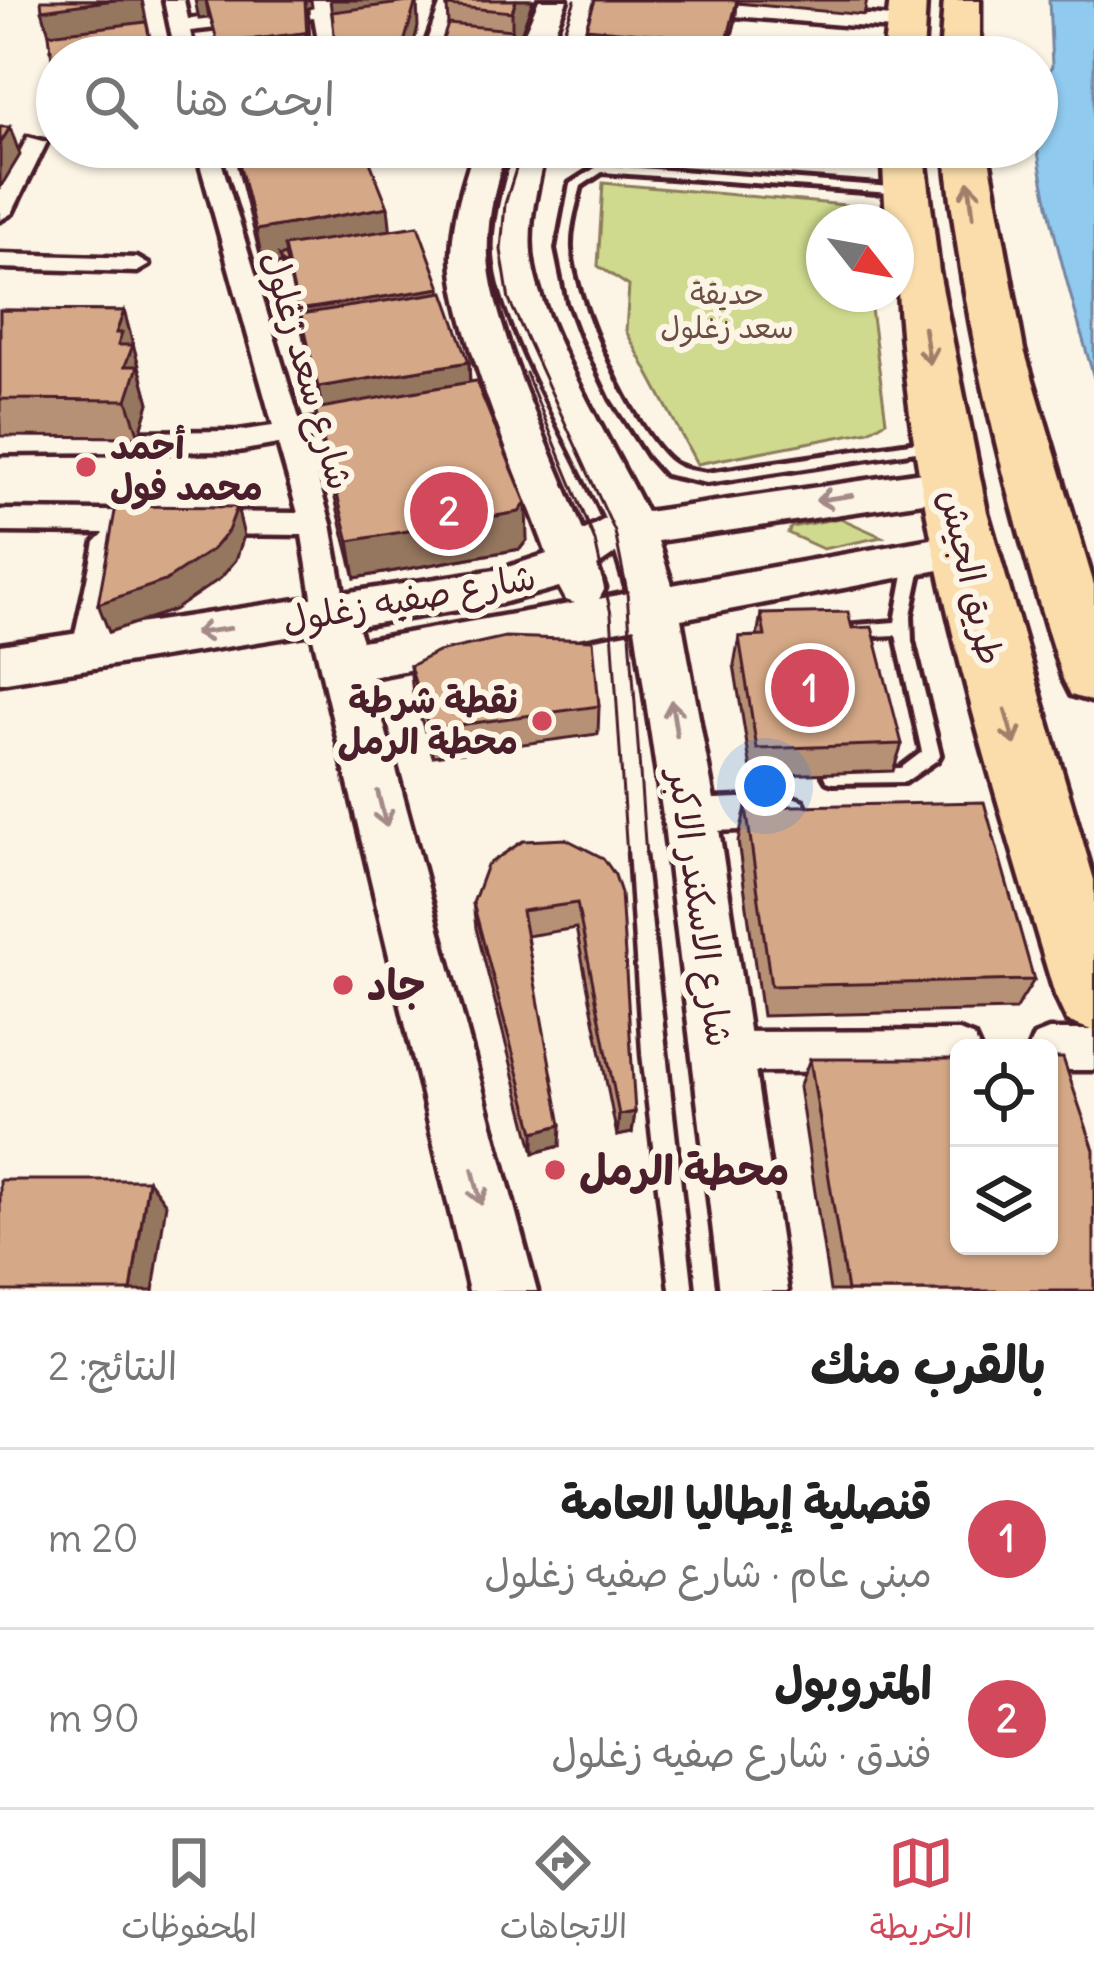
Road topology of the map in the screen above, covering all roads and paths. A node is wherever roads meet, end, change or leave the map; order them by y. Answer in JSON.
{"nodes":[{"id":1,"x":174,"y":0,"type":"edge"},
{"id":2,"x":410,"y":0,"type":"edge"},
{"id":3,"x":452,"y":0,"type":"edge"},
{"id":4,"x":553,"y":0,"type":"edge"},
{"id":5,"x":584,"y":0,"type":"edge"},
{"id":6,"x":613,"y":0,"type":"edge"},
{"id":7,"x":962,"y":0,"type":"edge"},
{"id":8,"x":322,"y":5,"type":"edge"},
{"id":9,"x":179,"y":26,"type":"junction"},
{"id":10,"x":905,"y":27,"type":"edge"},
{"id":11,"x":181,"y":36,"type":"edge"},
{"id":12,"x":327,"y":36,"type":"edge"},
{"id":13,"x":439,"y":36,"type":"edge"},
{"id":14,"x":538,"y":36,"type":"edge"},
{"id":15,"x":574,"y":36,"type":"edge"},
{"id":16,"x":961,"y":36,"type":"edge"},
{"id":17,"x":36,"y":144,"type":"edge"},
{"id":18,"x":219,"y":168,"type":"edge"},
{"id":19,"x":484,"y":168,"type":"edge"},
{"id":20,"x":525,"y":168,"type":"edge"},
{"id":21,"x":600,"y":168,"type":"edge"},
{"id":22,"x":904,"y":168,"type":"edge"},
{"id":23,"x":969,"y":168,"type":"edge"},
{"id":24,"x":0,"y":213,"type":"edge"},
{"id":25,"x":0,"y":261,"type":"edge"},
{"id":26,"x":137,"y":265,"type":"dead end"},
{"id":27,"x":384,"y":417,"type":"edge"},
{"id":28,"x":290,"y":435,"type":"junction"},
{"id":29,"x":0,"y":443,"type":"edge"},
{"id":30,"x":946,"y":464,"type":"junction"},
{"id":31,"x":1032,"y":484,"type":"junction"},
{"id":32,"x":711,"y":516,"type":"junction"},
{"id":33,"x":0,"y":521,"type":"edge"},
{"id":34,"x":113,"y":522,"type":"junction"},
{"id":35,"x":316,"y":524,"type":"junction"},
{"id":36,"x":632,"y":529,"type":"junction"},
{"id":37,"x":940,"y":554,"type":"junction"},
{"id":38,"x":571,"y":561,"type":"junction"},
{"id":39,"x":740,"y":590,"type":"junction"},
{"id":40,"x":655,"y":606,"type":"junction"},
{"id":41,"x":596,"y":616,"type":"junction"},
{"id":42,"x":902,"y":628,"type":"junction"},
{"id":43,"x":839,"y":632,"type":"edge"},
{"id":44,"x":338,"y":639,"type":"junction"},
{"id":45,"x":89,"y":648,"type":"junction"},
{"id":46,"x":0,"y":664,"type":"edge"},
{"id":47,"x":1094,"y":677,"type":"edge"},
{"id":48,"x":833,"y":776,"type":"edge"},
{"id":49,"x":919,"y":807,"type":"edge"},
{"id":50,"x":690,"y":816,"type":"junction"},
{"id":51,"x":1094,"y":995,"type":"edge"},
{"id":52,"x":1058,"y":1050,"type":"edge"},
{"id":53,"x":1094,"y":1050,"type":"edge"},
{"id":54,"x":950,"y":1051,"type":"edge"},
{"id":55,"x":720,"y":1052,"type":"junction"},
{"id":56,"x":503,"y":1291,"type":"edge"},
{"id":57,"x":754,"y":1291,"type":"edge"}],
"edges":[{"from":1,"to":9,"type":"street"},
{"from":2,"to":8,"type":"street"},
{"from":3,"to":13,"type":"street"},
{"from":4,"to":14,"type":"main road"},
{"from":5,"to":15,"type":"main road"},
{"from":6,"to":10,"type":"street"},
{"from":7,"to":16,"type":"highway"},
{"from":8,"to":9,"type":"street"},
{"from":8,"to":12,"type":"street"},
{"from":9,"to":11,"type":"street"},
{"from":17,"to":24,"type":"street"},
{"from":18,"to":28,"type":"street","name":"شارع سعد زغلول"},
{"from":19,"to":38,"type":"main road"},
{"from":20,"to":36,"type":"main road","name":"شارع الاسكندر الاكبر"},
{"from":21,"to":30,"type":"lane"},
{"from":22,"to":30,"type":"highway","name":"طريق الجيش","one_way":true},
{"from":31,"to":23,"type":"highway","one_way":true},
{"from":25,"to":26,"type":"street"},
{"from":27,"to":28,"type":"street"},
{"from":28,"to":29,"type":"street"},
{"from":28,"to":35,"type":"street","name":"شارع سعد زغلول"},
{"from":30,"to":31,"type":"highway"},
{"from":30,"to":32,"type":"main road","name":"شارع صفيه زغلول","one_way":true},
{"from":30,"to":37,"type":"highway","name":"طريق الجيش"},
{"from":31,"to":47,"type":"highway"},
{"from":32,"to":36,"type":"main road","name":"شارع صفيه زغلول"},
{"from":32,"to":39,"type":"main road"},
{"from":33,"to":34,"type":"street"},
{"from":34,"to":35,"type":"street"},
{"from":34,"to":45,"type":"street"},
{"from":35,"to":44,"type":"street","name":"شارع سعد زغلول"},
{"from":36,"to":38,"type":"main road","name":"شارع صفيه زغلول"},
{"from":36,"to":40,"type":"main road","name":"شارع الاسكندر الاكبر"},
{"from":37,"to":39,"type":"main road","name":"شارع صفيه زغلول"},
{"from":37,"to":42,"type":"lane"},
{"from":37,"to":51,"type":"highway","name":"طريق الجيش","one_way":true},
{"from":38,"to":41,"type":"main road"},
{"from":38,"to":44,"type":"main road","name":"شارع صفيه زغلول"},
{"from":39,"to":40,"type":"main road","name":"شارع صفيه زغلول"},
{"from":40,"to":41,"type":"main road","name":"شارع صفيه زغلول"},
{"from":50,"to":40,"type":"main road","name":"شارع الاسكندر الاكبر","one_way":true},
{"from":41,"to":44,"type":"main road","name":"شارع صفيه زغلول"},
{"from":42,"to":43,"type":"lane"},
{"from":42,"to":48,"type":"lane"},
{"from":44,"to":45,"type":"main road","name":"شارع صفيه زغلول","one_way":true},
{"from":44,"to":56,"type":"main road","one_way":true},
{"from":45,"to":46,"type":"main road","name":"شارع صفيه زغلول"},
{"from":49,"to":50,"type":"street"},
{"from":50,"to":55,"type":"main road","name":"شارع الاسكندر الاكبر"},
{"from":52,"to":53,"type":"street"},
{"from":54,"to":55,"type":"street"},
{"from":55,"to":57,"type":"main road","name":"شارع الاسكندر الاكبر"}]}
